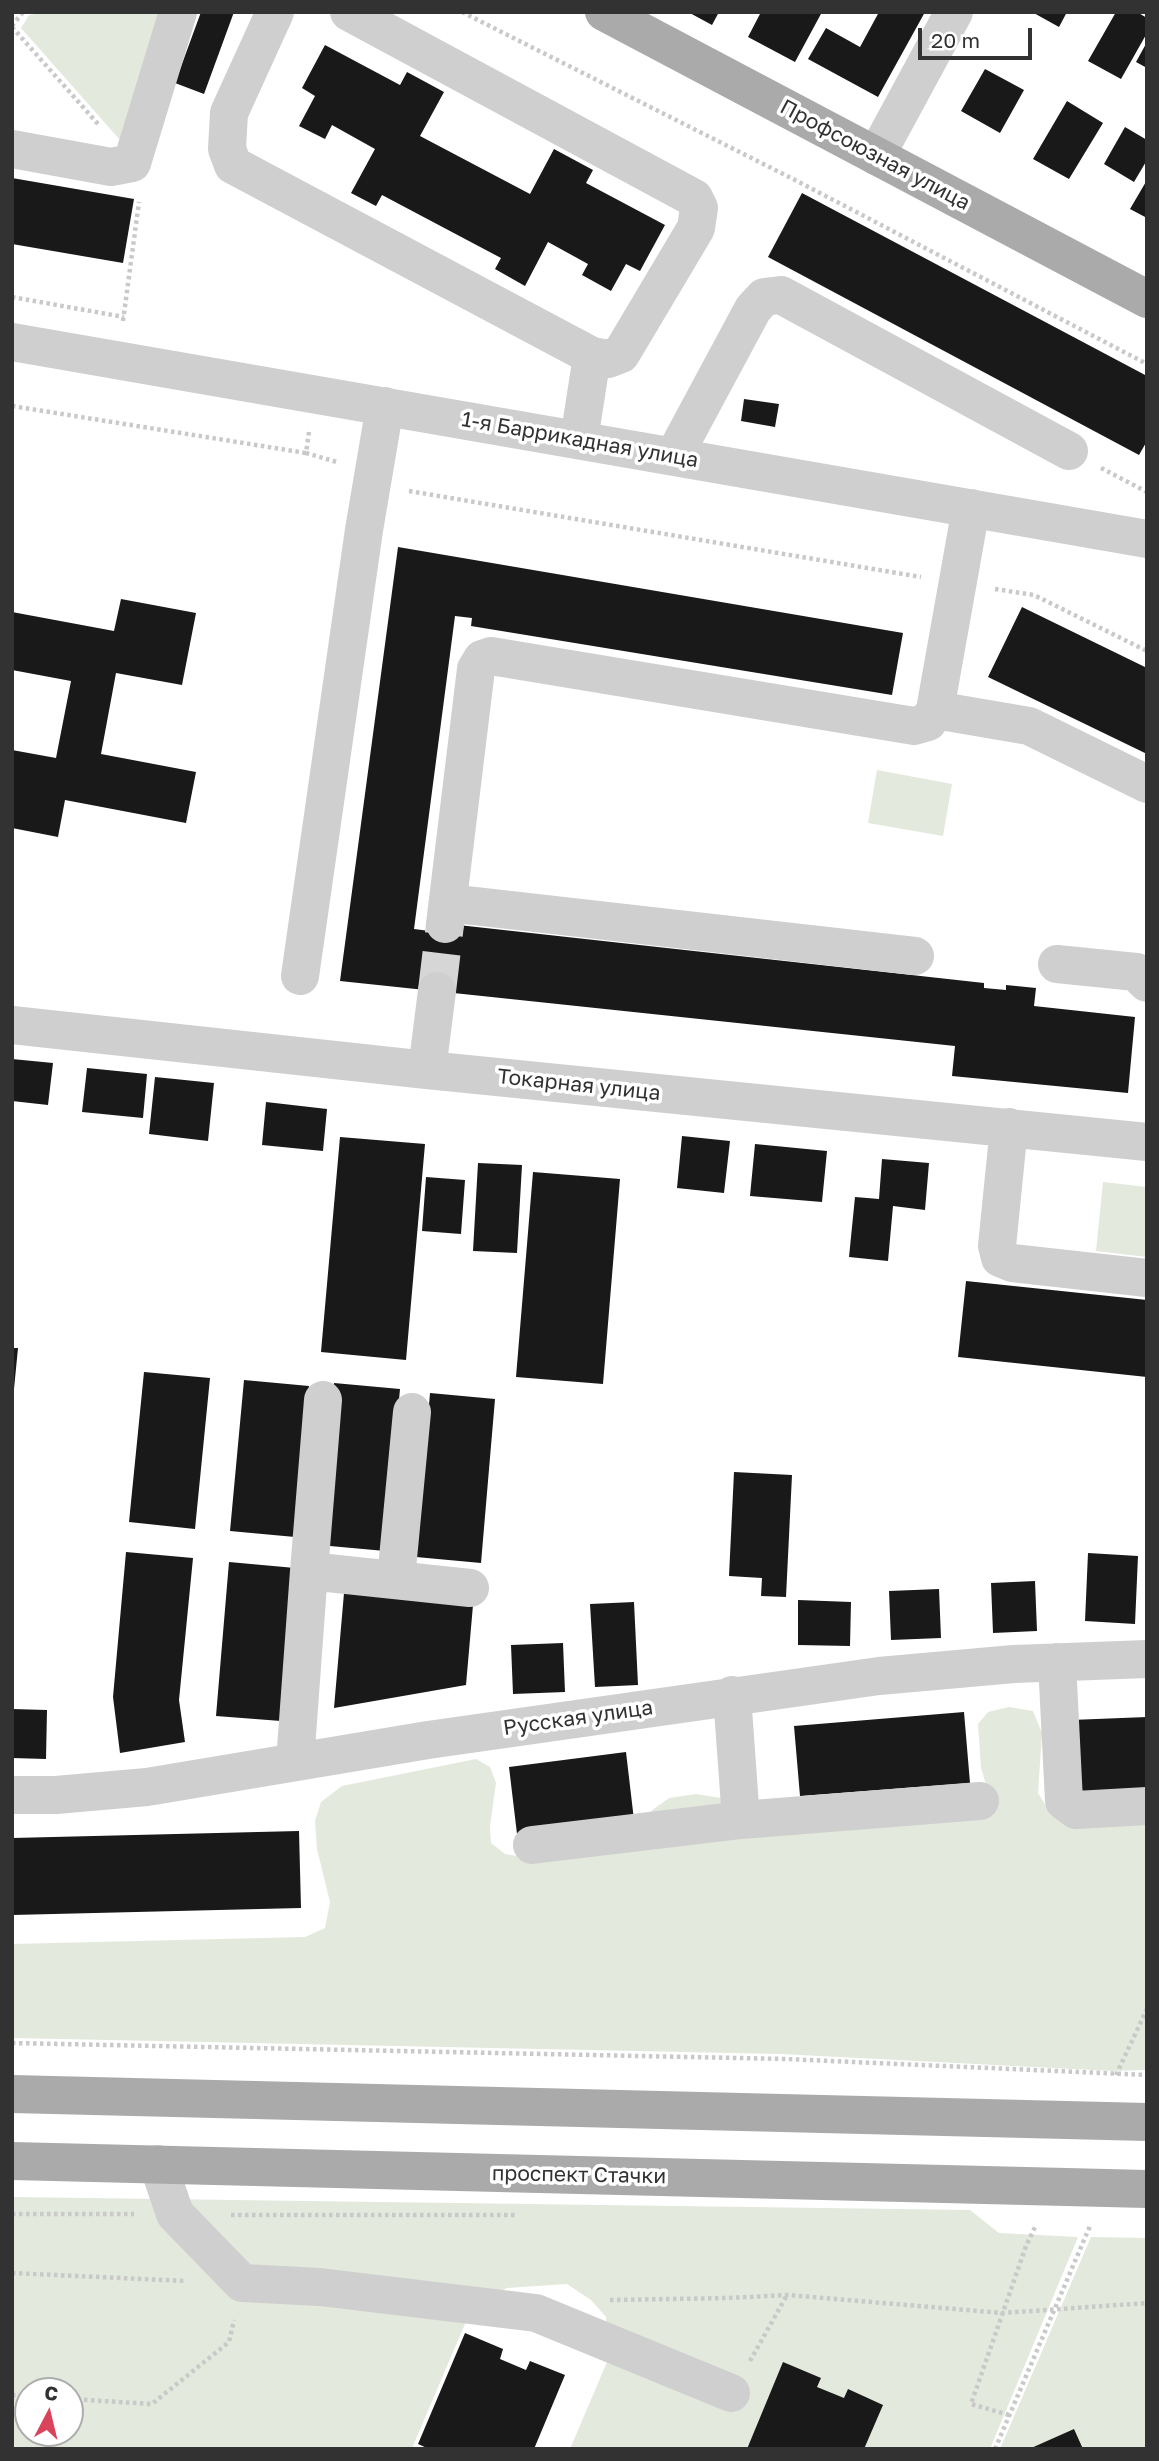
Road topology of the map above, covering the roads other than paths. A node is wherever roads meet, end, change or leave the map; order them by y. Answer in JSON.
{"nodes":[{"id":1,"x":178,"y":12,"type":"edge"},
{"id":2,"x":275,"y":12,"type":"edge"},
{"id":3,"x":349,"y":12,"type":"edge"},
{"id":4,"x":604,"y":12,"type":"edge"},
{"id":5,"x":954,"y":12,"type":"edge"},
{"id":6,"x":12,"y":149,"type":"edge"},
{"id":7,"x":876,"y":156,"type":"junction"},
{"id":8,"x":1147,"y":299,"type":"edge"},
{"id":9,"x":12,"y":342,"type":"edge"},
{"id":10,"x":592,"y":356,"type":"junction"},
{"id":11,"x":385,"y":406,"type":"junction"},
{"id":12,"x":579,"y":440,"type":"junction"},
{"id":13,"x":1069,"y":451,"type":"road end"},
{"id":14,"x":674,"y":456,"type":"junction"},
{"id":15,"x":971,"y":508,"type":"junction"},
{"id":16,"x":1147,"y":539,"type":"edge"},
{"id":17,"x":935,"y":710,"type":"junction"},
{"id":18,"x":1147,"y":784,"type":"edge"},
{"id":19,"x":915,"y":956,"type":"dead end"},
{"id":20,"x":1056,"y":964,"type":"dead end"},
{"id":21,"x":300,"y":976,"type":"dead end"},
{"id":22,"x":1147,"y":983,"type":"edge"},
{"id":23,"x":437,"y":990,"type":"tunnel mouth"},
{"id":24,"x":12,"y":1025,"type":"edge"},
{"id":25,"x":427,"y":1070,"type":"junction"},
{"id":26,"x":1009,"y":1127,"type":"junction"},
{"id":27,"x":1147,"y":1142,"type":"edge"},
{"id":28,"x":1147,"y":1278,"type":"edge"},
{"id":29,"x":323,"y":1400,"type":"dead end"},
{"id":30,"x":412,"y":1412,"type":"dead end"},
{"id":31,"x":309,"y":1571,"type":"junction"},
{"id":32,"x":396,"y":1579,"type":"junction"},
{"id":33,"x":470,"y":1588,"type":"dead end"},
{"id":34,"x":1147,"y":1659,"type":"edge"},
{"id":35,"x":1057,"y":1662,"type":"junction"},
{"id":36,"x":732,"y":1695,"type":"junction"},
{"id":37,"x":295,"y":1762,"type":"junction"},
{"id":38,"x":12,"y":1795,"type":"edge"},
{"id":39,"x":980,"y":1801,"type":"dead end"},
{"id":40,"x":1147,"y":1806,"type":"edge"},
{"id":41,"x":741,"y":1820,"type":"junction"},
{"id":42,"x":532,"y":1845,"type":"dead end"},
{"id":43,"x":12,"y":2094,"type":"edge"},
{"id":44,"x":1147,"y":2122,"type":"edge"},
{"id":45,"x":12,"y":2161,"type":"edge"},
{"id":46,"x":158,"y":2164,"type":"junction"},
{"id":47,"x":1147,"y":2189,"type":"edge"},
{"id":48,"x":731,"y":2393,"type":"road end"}],
"edges":[{"from":1,"to":6,"type":"street"},
{"from":2,"to":10,"type":"street"},
{"from":3,"to":10,"type":"street"},
{"from":4,"to":7,"type":"main road","name":"Профсоюзная улица"},
{"from":5,"to":7,"type":"street"},
{"from":7,"to":8,"type":"main road","name":"Профсоюзная улица"},
{"from":9,"to":11,"type":"street","name":"1-я Баррикадная улица"},
{"from":10,"to":12,"type":"street"},
{"from":11,"to":12,"type":"street","name":"1-я Баррикадная улица"},
{"from":11,"to":21,"type":"street"},
{"from":12,"to":14,"type":"street","name":"1-я Баррикадная улица"},
{"from":13,"to":14,"type":"street"},
{"from":14,"to":15,"type":"street","name":"1-я Баррикадная улица"},
{"from":15,"to":16,"type":"street","name":"1-я Баррикадная улица"},
{"from":15,"to":17,"type":"street"},
{"from":17,"to":18,"type":"street"},
{"from":17,"to":19,"type":"street"},
{"from":20,"to":22,"type":"street"},
{"from":23,"to":25,"type":"street"},
{"from":24,"to":25,"type":"street","name":"Токарная улица"},
{"from":25,"to":26,"type":"street","name":"Токарная улица"},
{"from":26,"to":27,"type":"street","name":"Токарная улица"},
{"from":26,"to":28,"type":"street"},
{"from":29,"to":31,"type":"street"},
{"from":30,"to":32,"type":"street"},
{"from":31,"to":32,"type":"street"},
{"from":31,"to":37,"type":"street"},
{"from":32,"to":33,"type":"street"},
{"from":34,"to":35,"type":"street","name":"Русская улица"},
{"from":35,"to":36,"type":"street","name":"Русская улица"},
{"from":35,"to":40,"type":"street"},
{"from":36,"to":37,"type":"street","name":"Русская улица"},
{"from":36,"to":41,"type":"street"},
{"from":37,"to":38,"type":"street","name":"Русская улица"},
{"from":39,"to":41,"type":"street"},
{"from":41,"to":42,"type":"street"},
{"from":43,"to":44,"type":"main road"},
{"from":45,"to":46,"type":"main road","name":"проспект Стачки"},
{"from":46,"to":47,"type":"main road","name":"проспект Стачки"},
{"from":46,"to":48,"type":"street"}]}
